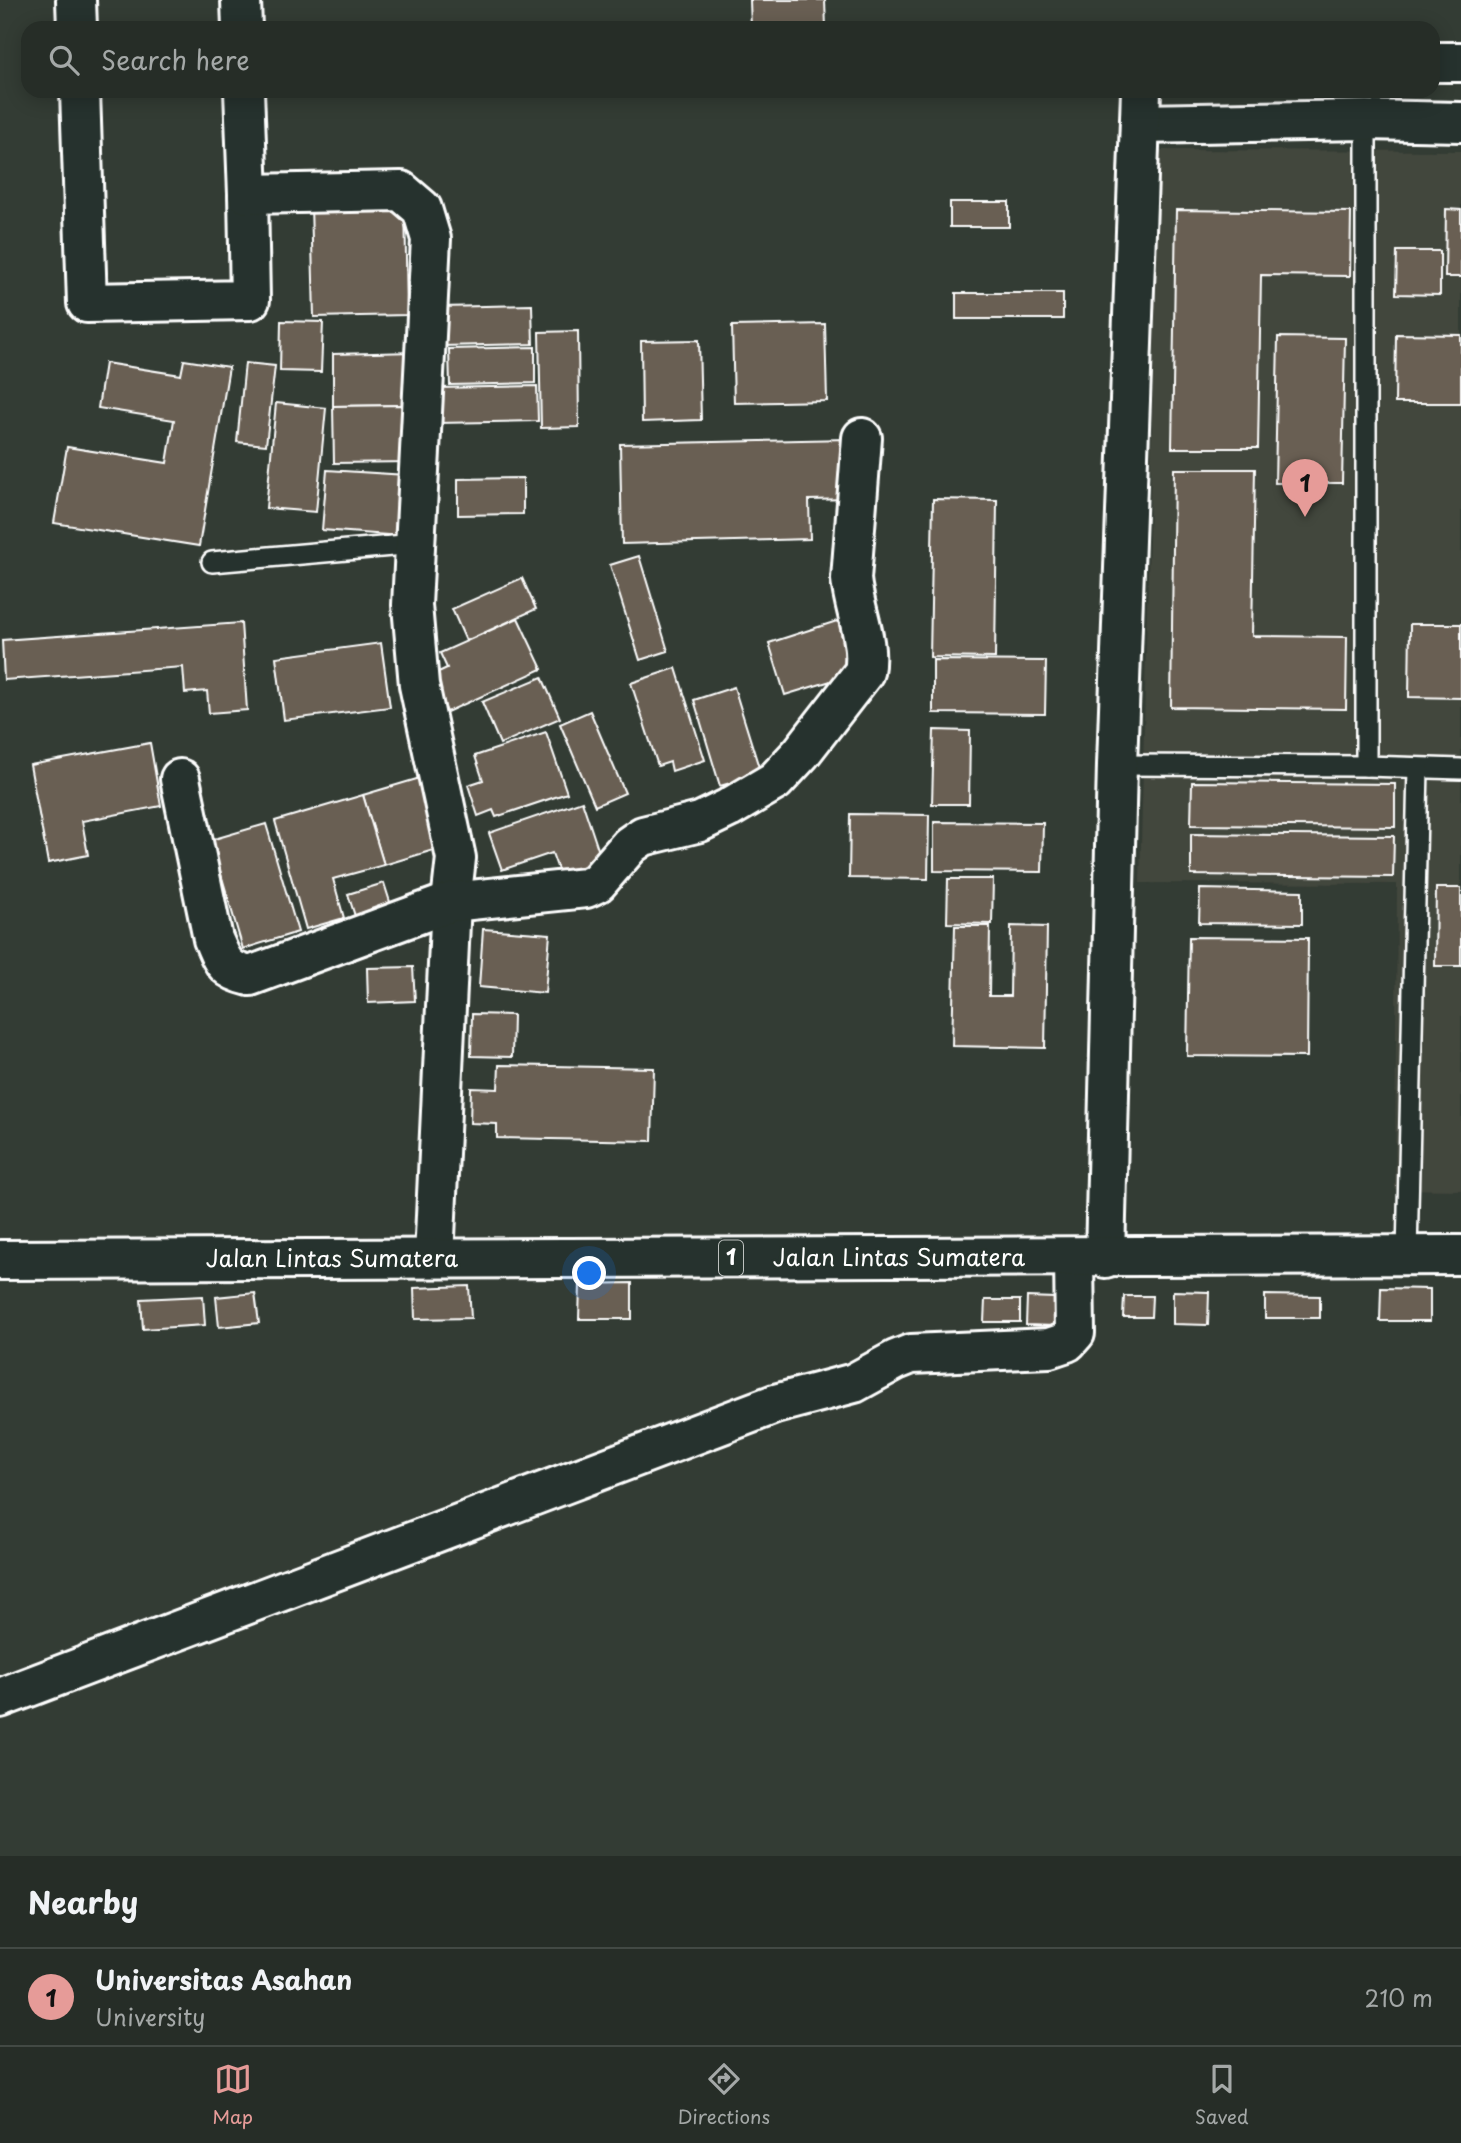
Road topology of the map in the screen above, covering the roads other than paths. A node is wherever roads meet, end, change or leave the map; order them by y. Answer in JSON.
{"nodes":[{"id":1,"x":76,"y":0,"type":"edge"},
{"id":2,"x":241,"y":0,"type":"edge"},
{"id":3,"x":77,"y":21,"type":"edge"},
{"id":4,"x":242,"y":21,"type":"edge"},
{"id":5,"x":1440,"y":62,"type":"edge"},
{"id":6,"x":1461,"y":62,"type":"edge"},
{"id":7,"x":79,"y":98,"type":"edge"},
{"id":8,"x":244,"y":98,"type":"edge"},
{"id":9,"x":1140,"y":108,"type":"edge"},
{"id":10,"x":1366,"y":120,"type":"junction"},
{"id":11,"x":1461,"y":121,"type":"edge"},
{"id":12,"x":248,"y":194,"type":"junction"},
{"id":13,"x":862,"y":438,"type":"dead end"},
{"id":14,"x":415,"y":544,"type":"junction"},
{"id":15,"x":212,"y":562,"type":"dead end"},
{"id":16,"x":1117,"y":765,"type":"junction"},
{"id":17,"x":1366,"y":766,"type":"junction"},
{"id":18,"x":1418,"y":768,"type":"junction"},
{"id":19,"x":1461,"y":769,"type":"edge"},
{"id":20,"x":180,"y":779,"type":"dead end"},
{"id":21,"x":451,"y":902,"type":"junction"},
{"id":22,"x":1408,"y":1255,"type":"junction"},
{"id":23,"x":1461,"y":1255,"type":"edge"},
{"id":24,"x":434,"y":1258,"type":"junction"},
{"id":25,"x":1090,"y":1258,"type":"junction"},
{"id":26,"x":0,"y":1260,"type":"edge"},
{"id":27,"x":0,"y":1698,"type":"edge"}],
"edges":[{"from":1,"to":3,"type":"main road"},
{"from":2,"to":4,"type":"main road"},
{"from":5,"to":6,"type":"main road"},
{"from":7,"to":12,"type":"main road"},
{"from":8,"to":12,"type":"main road"},
{"from":9,"to":10,"type":"main road"},
{"from":9,"to":16,"type":"main road"},
{"from":10,"to":11,"type":"main road"},
{"from":10,"to":17,"type":"lane"},
{"from":12,"to":14,"type":"main road"},
{"from":13,"to":21,"type":"main road"},
{"from":14,"to":15,"type":"lane"},
{"from":14,"to":21,"type":"main road"},
{"from":16,"to":17,"type":"lane"},
{"from":16,"to":25,"type":"main road"},
{"from":17,"to":18,"type":"lane"},
{"from":18,"to":19,"type":"lane"},
{"from":18,"to":22,"type":"lane"},
{"from":20,"to":21,"type":"main road"},
{"from":21,"to":24,"type":"main road"},
{"from":22,"to":23,"type":"main road","name":"Jalan Lintas Sumatera","number":"1"},
{"from":22,"to":25,"type":"main road","name":"Jalan Lintas Sumatera","number":"1"},
{"from":24,"to":25,"type":"main road","name":"Jalan Lintas Sumatera","number":"1"},
{"from":24,"to":26,"type":"main road","name":"Jalan Lintas Sumatera","number":"1"},
{"from":25,"to":27,"type":"main road"}]}
